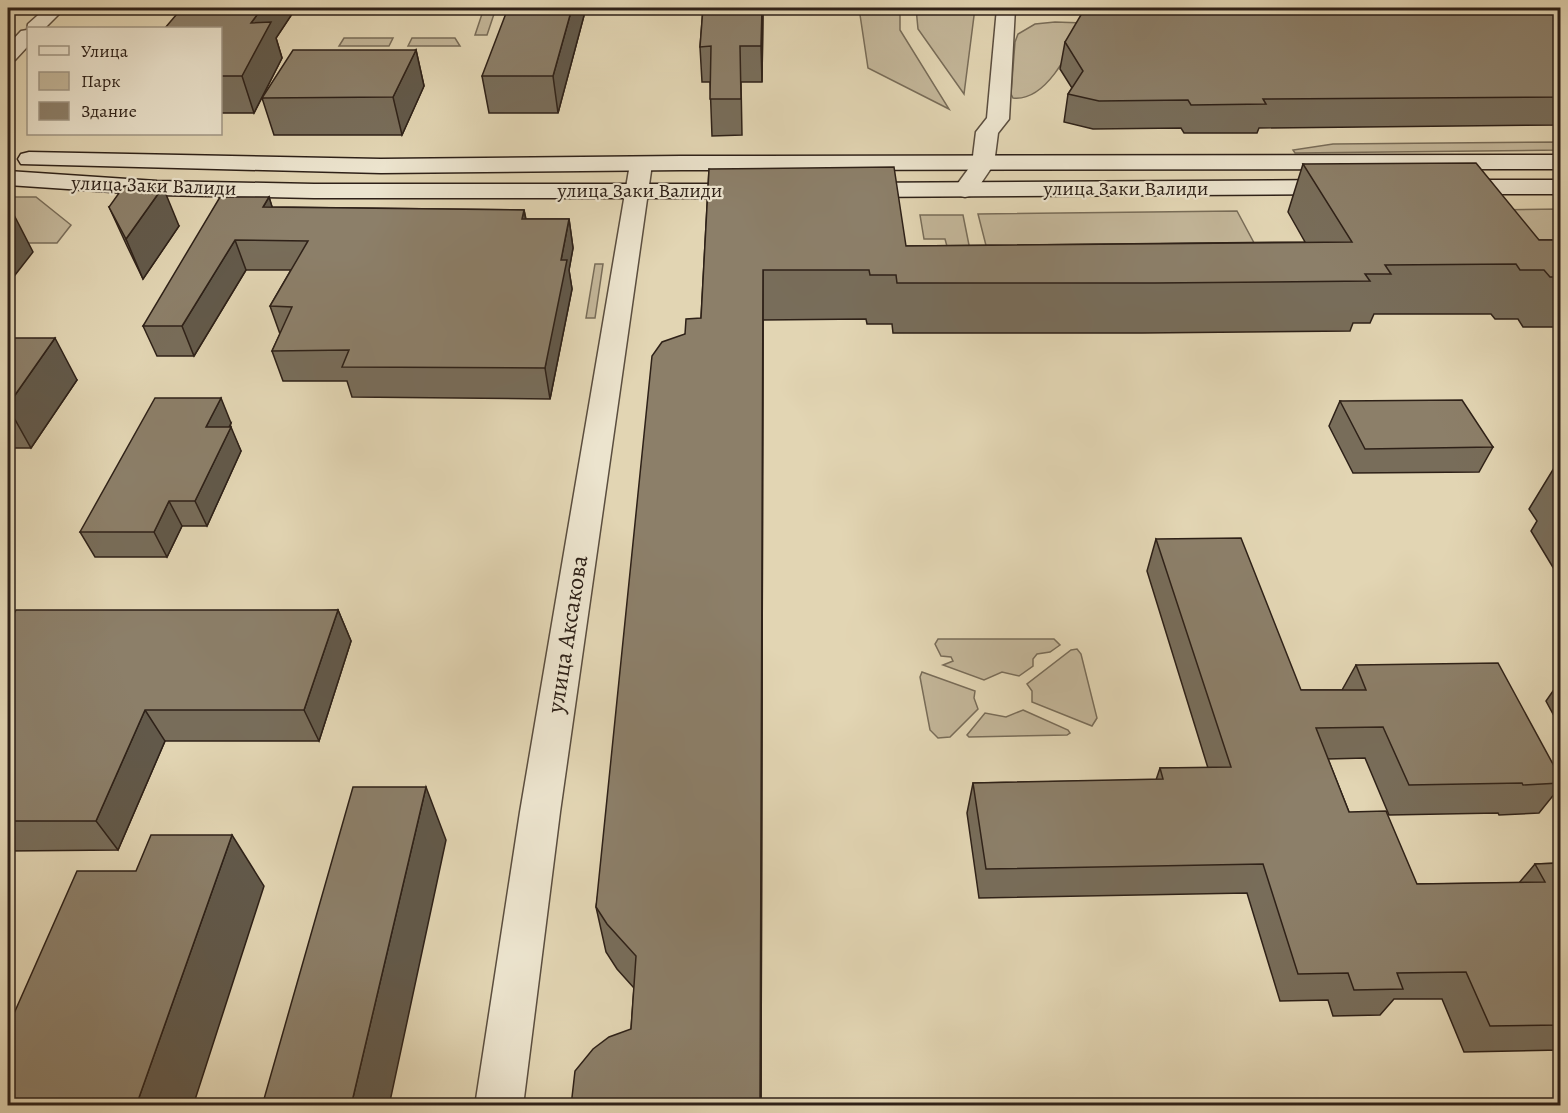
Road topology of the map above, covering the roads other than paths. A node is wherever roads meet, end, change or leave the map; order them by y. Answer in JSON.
{"nodes":[{"id":1,"x":56,"y":8,"type":"edge"},
{"id":2,"x":1006,"y":8,"type":"edge"},
{"id":3,"x":36,"y":27,"type":"edge"},
{"id":4,"x":27,"y":36,"type":"edge"},
{"id":5,"x":8,"y":56,"type":"edge"},
{"id":6,"x":8,"y":158,"type":"edge"},
{"id":7,"x":1560,"y":162,"type":"edge"},
{"id":8,"x":983,"y":164,"type":"junction"},
{"id":9,"x":639,"y":177,"type":"junction"},
{"id":10,"x":8,"y":178,"type":"edge"},
{"id":11,"x":1359,"y":187,"type":"edge"},
{"id":12,"x":1430,"y":187,"type":"edge"},
{"id":13,"x":1560,"y":188,"type":"edge"},
{"id":14,"x":834,"y":190,"type":"edge"},
{"id":15,"x":965,"y":190,"type":"junction"},
{"id":16,"x":775,"y":191,"type":"edge"},
{"id":17,"x":499,"y":1106,"type":"edge"}],
"edges":[{"from":1,"to":3,"type":"main road"},
{"from":2,"to":8,"type":"main road"},
{"from":4,"to":5,"type":"main road"},
{"from":6,"to":9,"type":"main road","name":"улица Заки Валиди"},
{"from":7,"to":8,"type":"main road","name":"улица Заки Валиди"},
{"from":8,"to":9,"type":"main road","name":"улица Заки Валиди"},
{"from":8,"to":15,"type":"main road"},
{"from":9,"to":10,"type":"main road","name":"улица Заки Валиди"},
{"from":9,"to":16,"type":"main road","name":"улица Заки Валиди"},
{"from":9,"to":17,"type":"main road","name":"улица Аксакова"},
{"from":11,"to":15,"type":"main road","name":"улица Заки Валиди"},
{"from":12,"to":13,"type":"main road"},
{"from":14,"to":15,"type":"main road","name":"улица Заки Валиди"}]}
